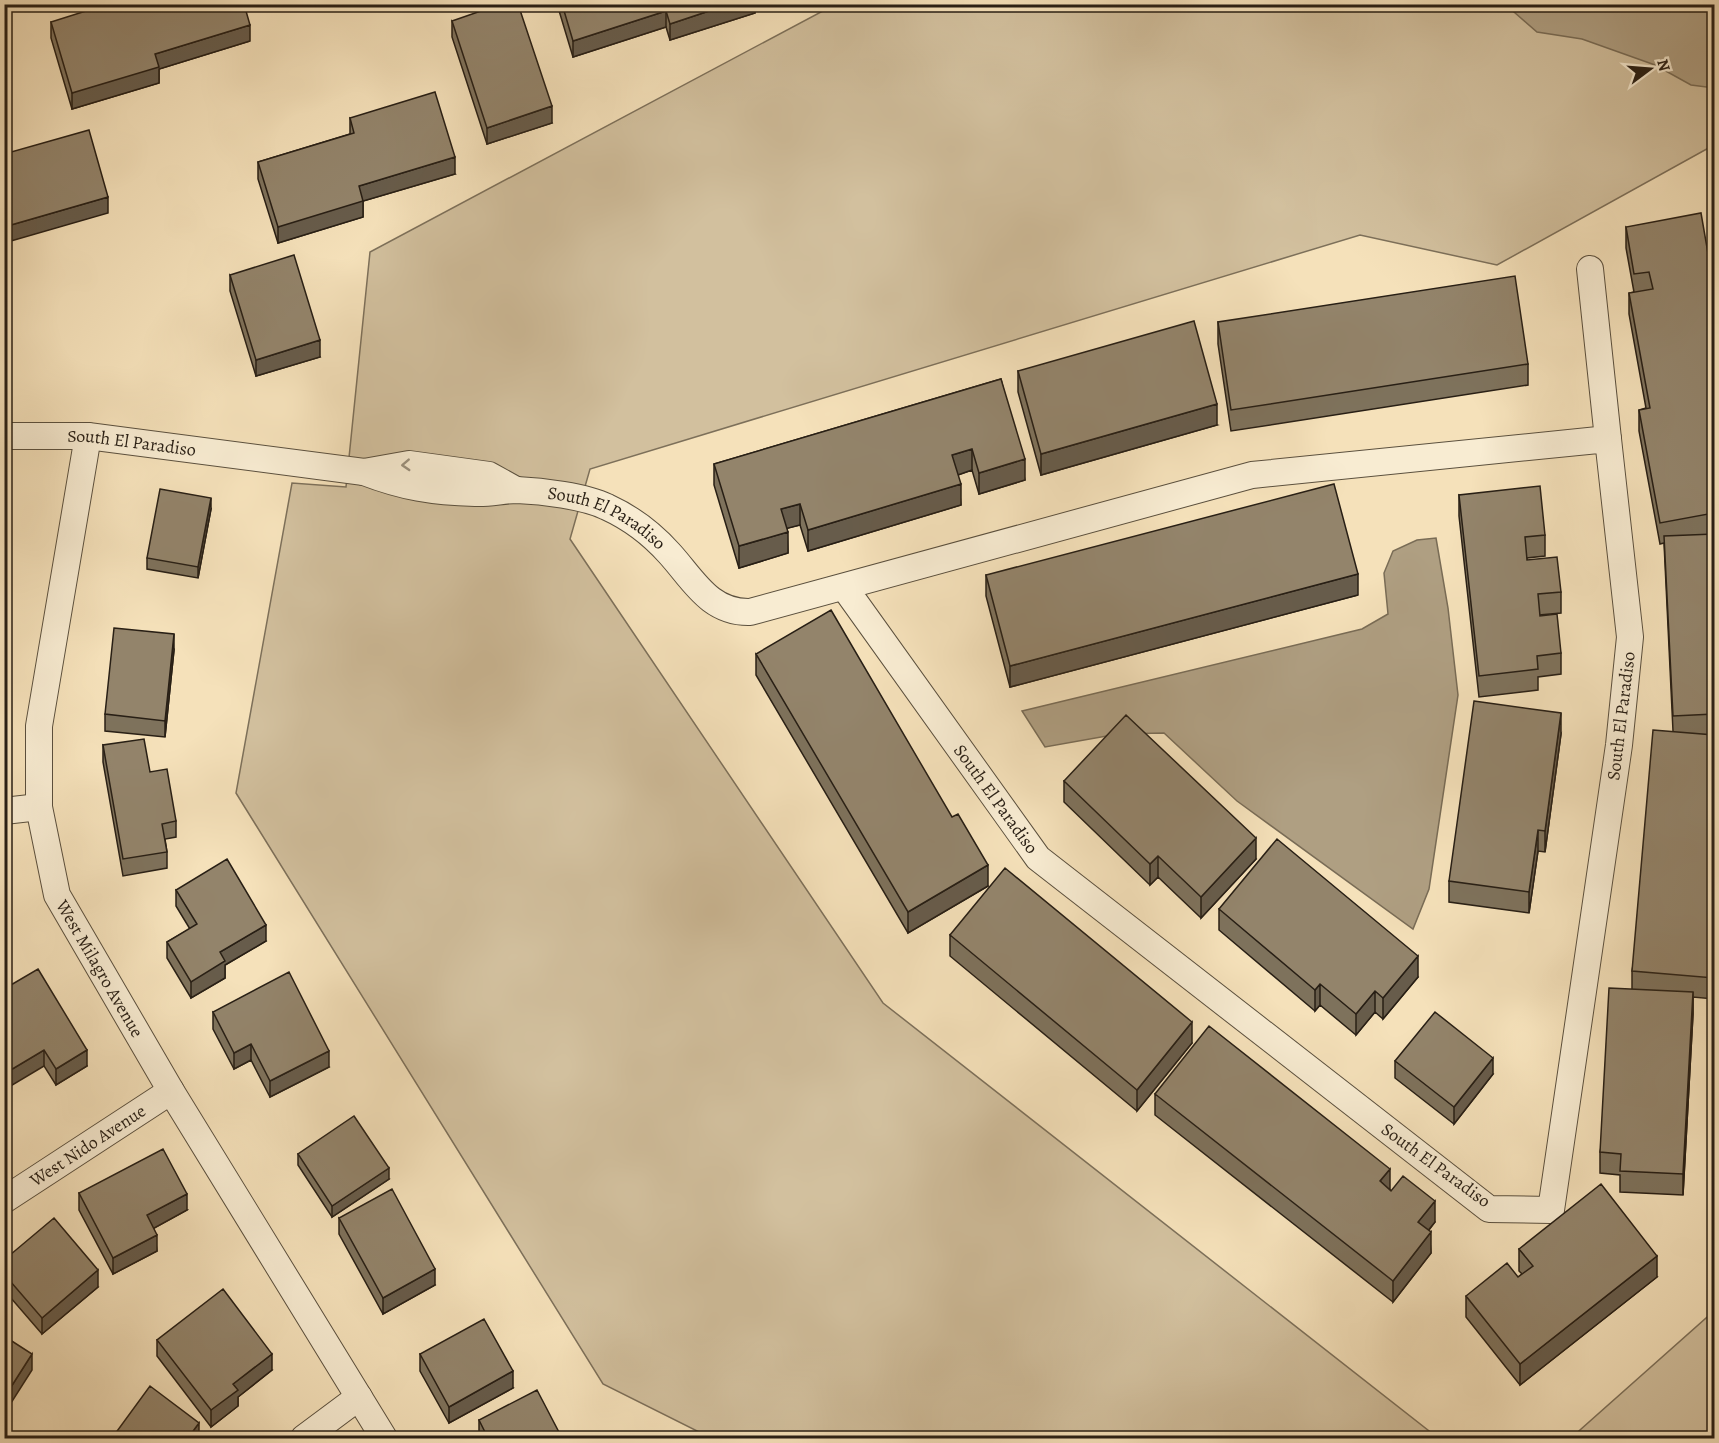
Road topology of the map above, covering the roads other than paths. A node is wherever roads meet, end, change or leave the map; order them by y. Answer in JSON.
{"nodes":[{"id":1,"x":1590,"y":269,"type":"dead end"},
{"id":2,"x":4,"y":436,"type":"edge"},
{"id":3,"x":88,"y":436,"type":"junction"},
{"id":4,"x":1608,"y":438,"type":"junction"},
{"id":5,"x":844,"y":587,"type":"junction"},
{"id":6,"x":39,"y":807,"type":"junction"},
{"id":7,"x":4,"y":811,"type":"edge"},
{"id":8,"x":171,"y":1090,"type":"junction"},
{"id":9,"x":4,"y":1200,"type":"edge"},
{"id":10,"x":359,"y":1397,"type":"junction"},
{"id":11,"x":304,"y":1438,"type":"edge"},
{"id":12,"x":384,"y":1438,"type":"edge"}],
"edges":[{"from":1,"to":4,"type":"street","name":"South El Paradiso"},
{"from":2,"to":3,"type":"street","name":"South El Paradiso"},
{"from":3,"to":5,"type":"street","name":"South El Paradiso"},
{"from":3,"to":6,"type":"street","name":"West Milagro Avenue"},
{"from":4,"to":5,"type":"street","name":"South El Paradiso"},
{"from":4,"to":5,"type":"street","name":"South El Paradiso"},
{"from":6,"to":7,"type":"street"},
{"from":6,"to":8,"type":"street","name":"West Milagro Avenue"},
{"from":8,"to":9,"type":"street","name":"West Nido Avenue"},
{"from":8,"to":10,"type":"street","name":"West Milagro Avenue"},
{"from":10,"to":11,"type":"street"},
{"from":10,"to":12,"type":"street","name":"West Milagro Avenue"}]}
